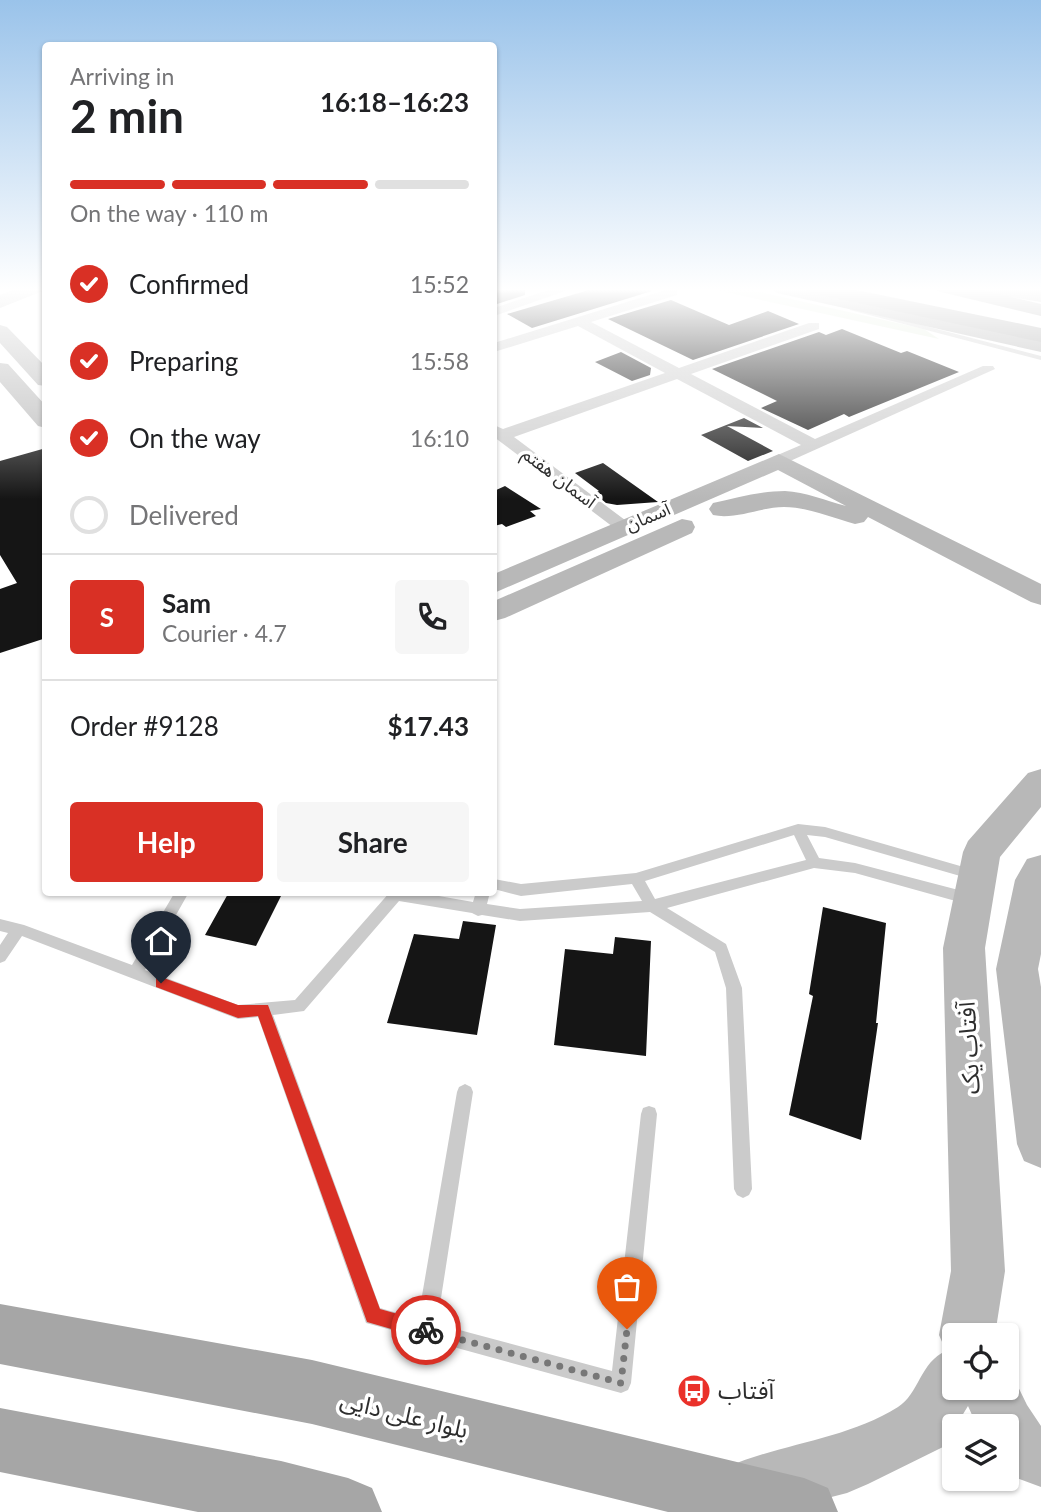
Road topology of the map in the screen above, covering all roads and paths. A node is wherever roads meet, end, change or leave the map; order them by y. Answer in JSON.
{"nodes":[{"id":1,"x":25,"y":358,"type":"edge"},
{"id":2,"x":648,"y":358,"type":"edge"},
{"id":3,"x":725,"y":358,"type":"edge"},
{"id":4,"x":0,"y":369,"type":"edge"},
{"id":5,"x":988,"y":369,"type":"dead end"},
{"id":6,"x":679,"y":374,"type":"junction"},
{"id":7,"x":42,"y":376,"type":"edge"},
{"id":8,"x":42,"y":416,"type":"edge"},
{"id":9,"x":498,"y":433,"type":"edge"},
{"id":10,"x":815,"y":446,"type":"junction"},
{"id":11,"x":790,"y":471,"type":"junction"},
{"id":12,"x":722,"y":509,"type":"junction"},
{"id":13,"x":858,"y":516,"type":"junction"},
{"id":14,"x":624,"y":526,"type":"junction"},
{"id":15,"x":497,"y":583,"type":"edge"},
{"id":16,"x":1041,"y":596,"type":"edge"},
{"id":17,"x":497,"y":611,"type":"edge"},
{"id":18,"x":1041,"y":615,"type":"edge"},
{"id":19,"x":1041,"y":782,"type":"edge"},
{"id":20,"x":798,"y":830,"type":"junction"},
{"id":21,"x":814,"y":863,"type":"junction"},
{"id":22,"x":1041,"y":870,"type":"edge"},
{"id":23,"x":636,"y":878,"type":"junction"},
{"id":24,"x":497,"y":885,"type":"edge"},
{"id":25,"x":976,"y":888,"type":"junction"},
{"id":26,"x":180,"y":896,"type":"edge"},
{"id":27,"x":394,"y":896,"type":"edge"},
{"id":28,"x":406,"y":896,"type":"edge"},
{"id":29,"x":482,"y":896,"type":"edge"},
{"id":30,"x":652,"y":906,"type":"junction"},
{"id":31,"x":478,"y":910,"type":"junction"},
{"id":32,"x":0,"y":925,"type":"edge"},
{"id":33,"x":19,"y":929,"type":"junction"},
{"id":34,"x":0,"y":957,"type":"edge"},
{"id":35,"x":135,"y":973,"type":"junction"},
{"id":36,"x":263,"y":1009,"type":"junction"},
{"id":37,"x":465,"y":1092,"type":"dead end"},
{"id":38,"x":649,"y":1114,"type":"dead end"},
{"id":39,"x":1041,"y":1144,"type":"edge"},
{"id":40,"x":743,"y":1189,"type":"dead end"},
{"id":41,"x":972,"y":1323,"type":"edge"},
{"id":42,"x":426,"y":1330,"type":"junction"},
{"id":43,"x":0,"y":1334,"type":"edge"},
{"id":44,"x":942,"y":1395,"type":"edge"},
{"id":45,"x":994,"y":1400,"type":"edge"},
{"id":46,"x":0,"y":1440,"type":"edge"},
{"id":47,"x":1041,"y":1457,"type":"edge"},
{"id":48,"x":726,"y":1493,"type":"junction"},
{"id":49,"x":348,"y":1512,"type":"edge"},
{"id":50,"x":804,"y":1512,"type":"edge"}],
"edges":[{"from":1,"to":7,"type":"street"},
{"from":2,"to":6,"type":"street"},
{"from":3,"to":6,"type":"street"},
{"from":4,"to":8,"type":"street"},
{"from":5,"to":10,"type":"street"},
{"from":6,"to":9,"type":"street"},
{"from":6,"to":10,"type":"street"},
{"from":9,"to":14,"type":"street","name":"آسمان هفتم"},
{"from":10,"to":11,"type":"street"},
{"from":11,"to":12,"type":"street","name":"آسمان"},
{"from":11,"to":13,"type":"street"},
{"from":11,"to":14,"type":"street","name":"آسمان"},
{"from":11,"to":16,"type":"street"},
{"from":12,"to":13,"type":"street"},
{"from":12,"to":17,"type":"street","name":"آسمان"},
{"from":13,"to":18,"type":"street"},
{"from":14,"to":15,"type":"street","name":"آسمان"},
{"from":19,"to":25,"type":"street","name":"آفتاب یک"},
{"from":20,"to":21,"type":"lane"},
{"from":20,"to":23,"type":"lane"},
{"from":20,"to":25,"type":"lane"},
{"from":21,"to":25,"type":"lane"},
{"from":21,"to":30,"type":"lane"},
{"from":22,"to":39,"type":"street"},
{"from":23,"to":24,"type":"lane"},
{"from":23,"to":30,"type":"lane"},
{"from":25,"to":41,"type":"street","name":"آفتاب یک"},
{"from":26,"to":35,"type":"lane"},
{"from":27,"to":36,"type":"lane"},
{"from":28,"to":31,"type":"lane"},
{"from":29,"to":31,"type":"lane"},
{"from":30,"to":31,"type":"lane"},
{"from":30,"to":40,"type":"lane"},
{"from":32,"to":33,"type":"lane"},
{"from":33,"to":34,"type":"lane"},
{"from":33,"to":35,"type":"lane"},
{"from":35,"to":36,"type":"lane"},
{"from":36,"to":42,"type":"lane"},
{"from":37,"to":42,"type":"lane"},
{"from":38,"to":42,"type":"lane"},
{"from":43,"to":48,"type":"main road","name":"بلوار علی دایی"},
{"from":44,"to":48,"type":"street"},
{"from":45,"to":47,"type":"street"},
{"from":46,"to":49,"type":"main road"},
{"from":48,"to":50,"type":"main road","name":"بلوار علی دایی"}]}
